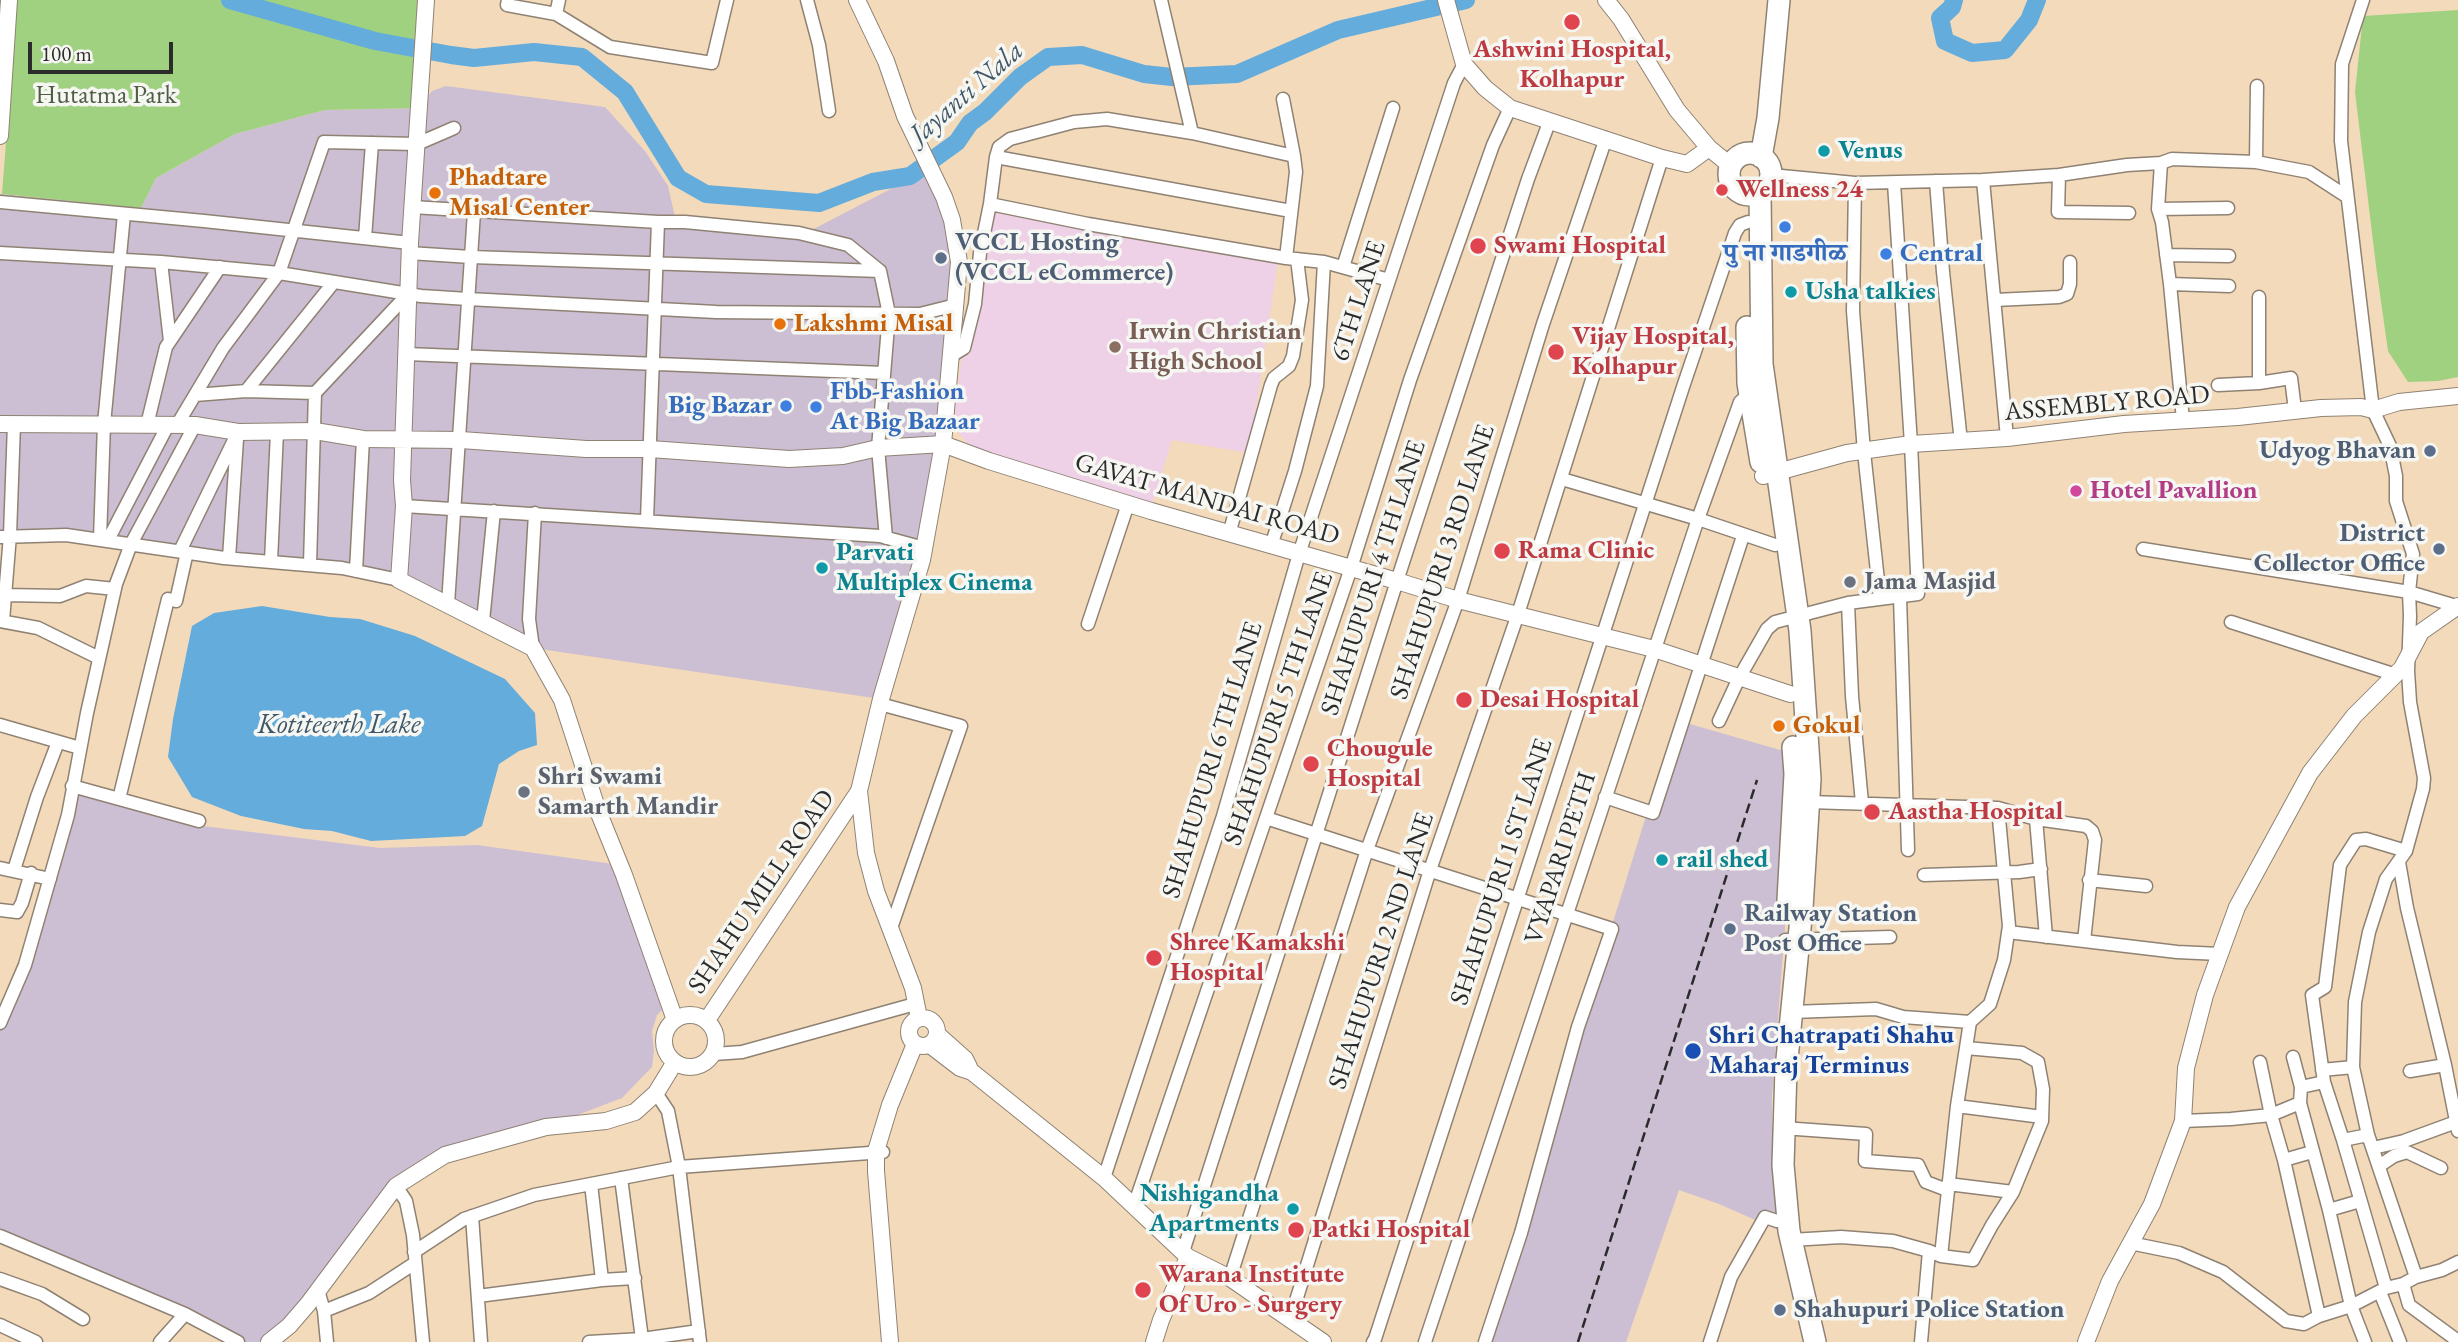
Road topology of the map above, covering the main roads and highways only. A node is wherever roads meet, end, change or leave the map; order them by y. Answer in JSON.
{"nodes":[{"id":1,"x":1772,"y":0,"type":"edge"},
{"id":2,"x":1779,"y":0,"type":"edge"},
{"id":3,"x":1731,"y":166,"type":"road end"},
{"id":4,"x":1755,"y":177,"type":"junction"},
{"id":5,"x":1769,"y":475,"type":"junction"},
{"id":6,"x":1791,"y":617,"type":"junction"},
{"id":7,"x":1792,"y":939,"type":"junction"},
{"id":8,"x":1782,"y":1220,"type":"junction"},
{"id":9,"x":1807,"y":1342,"type":"edge"},
{"id":10,"x":1815,"y":1342,"type":"edge"}],
"edges":[{"from":1,"to":4,"type":"highway"},
{"from":2,"to":4,"type":"highway"},
{"from":3,"to":4,"type":"highway"},
{"from":4,"to":5,"type":"highway"},
{"from":4,"to":5,"type":"highway"},
{"from":5,"to":6,"type":"highway"},
{"from":5,"to":6,"type":"highway"},
{"from":6,"to":7,"type":"highway"},
{"from":6,"to":7,"type":"highway"},
{"from":7,"to":8,"type":"highway"},
{"from":7,"to":8,"type":"highway"},
{"from":8,"to":9,"type":"highway"},
{"from":8,"to":10,"type":"highway"}]}
